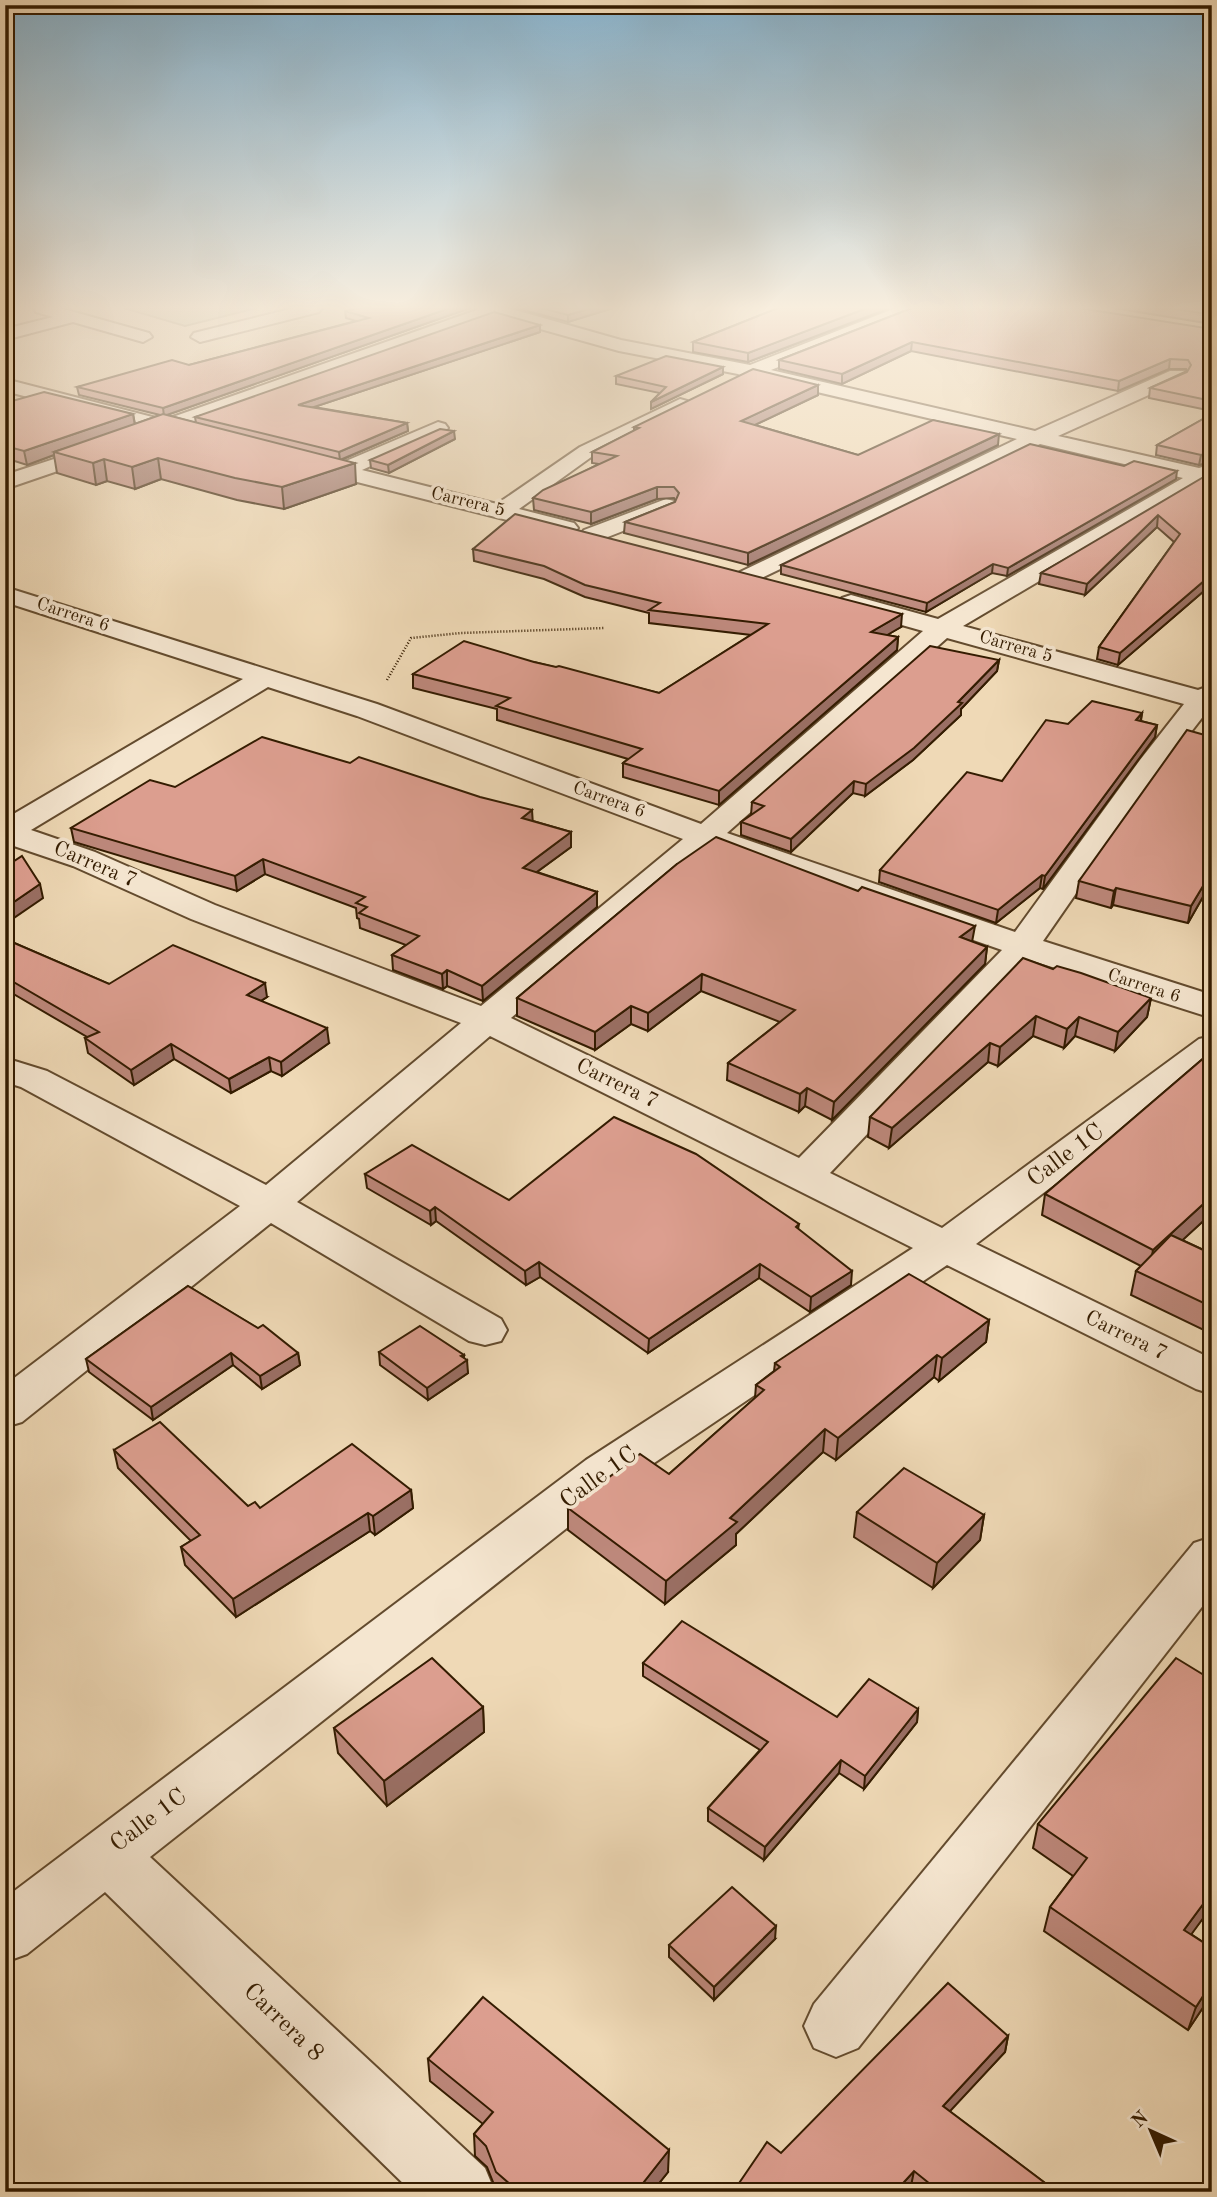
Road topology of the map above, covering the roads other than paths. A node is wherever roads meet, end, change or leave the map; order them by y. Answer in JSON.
{"nodes":[{"id":1,"x":100,"y":411,"type":"edge"},
{"id":2,"x":213,"y":411,"type":"edge"},
{"id":3,"x":670,"y":411,"type":"edge"},
{"id":4,"x":919,"y":411,"type":"edge"},
{"id":5,"x":1097,"y":411,"type":"edge"},
{"id":6,"x":165,"y":428,"type":"junction"},
{"id":7,"x":438,"y":428,"type":"edge"},
{"id":8,"x":1036,"y":438,"type":"junction"},
{"id":9,"x":219,"y":441,"type":"edge"},
{"id":10,"x":286,"y":458,"type":"edge"},
{"id":11,"x":341,"y":471,"type":"junction"},
{"id":12,"x":1208,"y":475,"type":"edge"},
{"id":13,"x":5,"y":482,"type":"edge"},
{"id":14,"x":666,"y":506,"type":"edge"},
{"id":15,"x":494,"y":509,"type":"junction"},
{"id":16,"x":592,"y":535,"type":"junction"},
{"id":17,"x":631,"y":546,"type":"edge"},
{"id":18,"x":723,"y":570,"type":"edge"},
{"id":19,"x":749,"y":577,"type":"junction"},
{"id":20,"x":788,"y":587,"type":"edge"},
{"id":21,"x":5,"y":594,"type":"edge"},
{"id":22,"x":827,"y":597,"type":"edge"},
{"id":23,"x":943,"y":627,"type":"junction"},
{"id":24,"x":266,"y":677,"type":"junction"},
{"id":25,"x":1208,"y":699,"type":"edge"},
{"id":26,"x":6,"y":832,"type":"edge"},
{"id":27,"x":705,"y":836,"type":"junction"},
{"id":28,"x":1022,"y":946,"type":"junction"},
{"id":29,"x":1212,"y":1007,"type":"edge"},
{"id":30,"x":488,"y":1021,"type":"junction"},
{"id":31,"x":1212,"y":1046,"type":"edge"},
{"id":32,"x":5,"y":1069,"type":"edge"},
{"id":33,"x":804,"y":1177,"type":"junction"},
{"id":34,"x":268,"y":1204,"type":"junction"},
{"id":35,"x":945,"y":1246,"type":"junction"},
{"id":36,"x":485,"y":1330,"type":"dead end"},
{"id":37,"x":1212,"y":1378,"type":"edge"},
{"id":38,"x":5,"y":1410,"type":"edge"},
{"id":39,"x":1212,"y":1557,"type":"edge"},
{"id":40,"x":106,"y":1854,"type":"junction"},
{"id":41,"x":5,"y":1934,"type":"edge"},
{"id":42,"x":836,"y":2026,"type":"dead end"},
{"id":43,"x":461,"y":2192,"type":"edge"}],
"edges":[{"from":1,"to":6,"type":"street"},
{"from":2,"to":6,"type":"street"},
{"from":3,"to":15,"type":"street"},
{"from":4,"to":8,"type":"street"},
{"from":5,"to":8,"type":"street"},
{"from":6,"to":9,"type":"street"},
{"from":6,"to":13,"type":"street"},
{"from":7,"to":11,"type":"street"},
{"from":8,"to":12,"type":"street"},
{"from":8,"to":19,"type":"street"},
{"from":10,"to":11,"type":"street","name":"Carrera 5"},
{"from":11,"to":15,"type":"street","name":"Carrera 5"},
{"from":12,"to":23,"type":"street"},
{"from":14,"to":16,"type":"street"},
{"from":15,"to":16,"type":"street","name":"Carrera 5"},
{"from":16,"to":17,"type":"street","name":"Carrera 5"},
{"from":18,"to":19,"type":"street"},
{"from":19,"to":20,"type":"street"},
{"from":21,"to":24,"type":"street","name":"Carrera 6"},
{"from":22,"to":23,"type":"street","name":"Carrera 5"},
{"from":23,"to":25,"type":"street","name":"Carrera 5"},
{"from":23,"to":27,"type":"street"},
{"from":24,"to":26,"type":"street"},
{"from":24,"to":27,"type":"street","name":"Carrera 6"},
{"from":25,"to":28,"type":"street"},
{"from":26,"to":30,"type":"street","name":"Carrera 7"},
{"from":27,"to":28,"type":"street","name":"Carrera 6"},
{"from":27,"to":30,"type":"street"},
{"from":28,"to":29,"type":"street","name":"Carrera 6"},
{"from":28,"to":33,"type":"street"},
{"from":30,"to":33,"type":"street","name":"Carrera 7"},
{"from":30,"to":34,"type":"street"},
{"from":31,"to":35,"type":"street","name":"Calle 1C"},
{"from":32,"to":34,"type":"street"},
{"from":33,"to":35,"type":"street","name":"Carrera 7"},
{"from":34,"to":36,"type":"street"},
{"from":34,"to":38,"type":"street"},
{"from":35,"to":37,"type":"street","name":"Carrera 7"},
{"from":35,"to":40,"type":"street","name":"Calle 1C"},
{"from":39,"to":42,"type":"street"},
{"from":40,"to":41,"type":"street","name":"Calle 1C"},
{"from":40,"to":43,"type":"street","name":"Carrera 8"}]}
